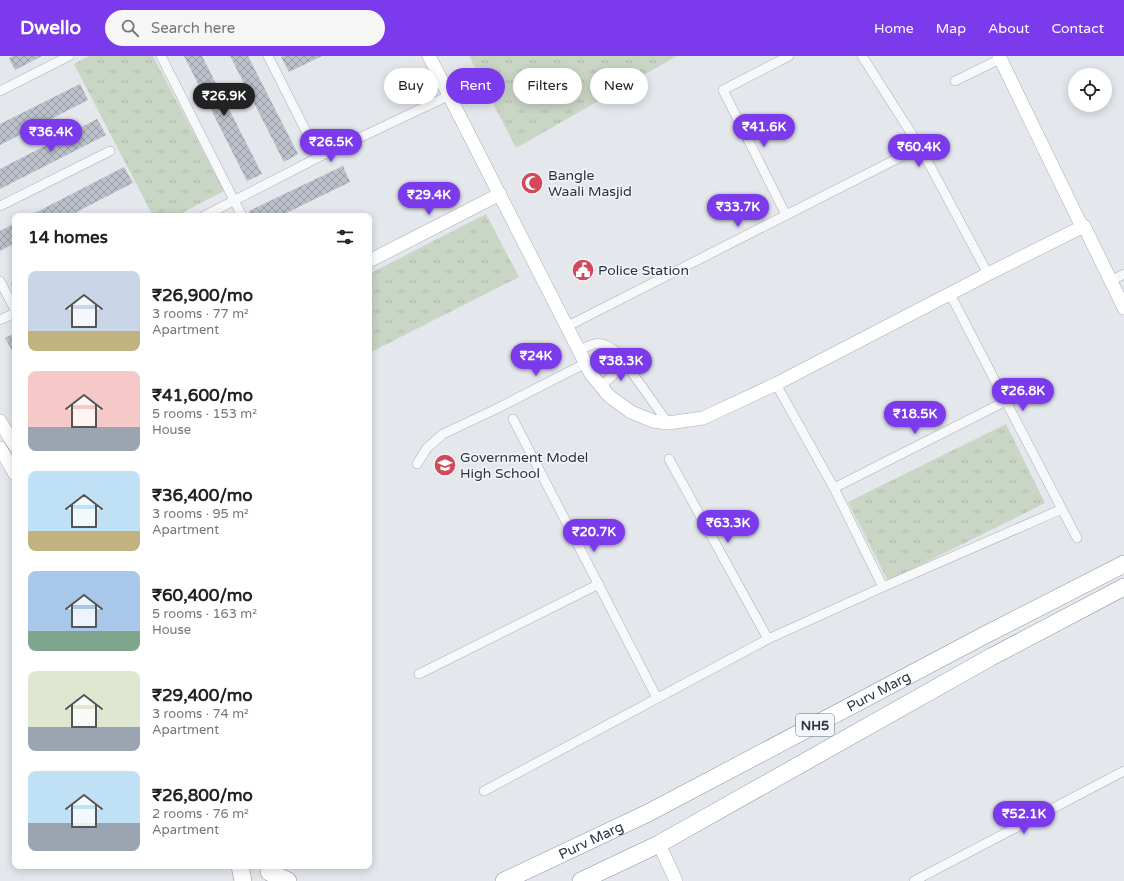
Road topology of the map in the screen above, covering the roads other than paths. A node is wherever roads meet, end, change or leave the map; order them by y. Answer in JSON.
{"nodes":[{"id":1,"x":69,"y":56,"type":"edge"},
{"id":2,"x":161,"y":56,"type":"edge"},
{"id":3,"x":268,"y":56,"type":"edge"},
{"id":4,"x":429,"y":56,"type":"edge"},
{"id":5,"x":789,"y":56,"type":"edge"},
{"id":6,"x":862,"y":56,"type":"edge"},
{"id":7,"x":1000,"y":57,"type":"edge"},
{"id":8,"x":955,"y":81,"type":"dead end"},
{"id":9,"x":446,"y":88,"type":"edge"},
{"id":10,"x":0,"y":91,"type":"edge"},
{"id":11,"x":446,"y":97,"type":"edge"},
{"id":12,"x":455,"y":104,"type":"edge"},
{"id":13,"x":920,"y":147,"type":"junction"},
{"id":14,"x":110,"y":151,"type":"dead end"},
{"id":15,"x":319,"y":157,"type":"junction"},
{"id":16,"x":500,"y":194,"type":"junction"},
{"id":17,"x":234,"y":201,"type":"junction"},
{"id":18,"x":0,"y":206,"type":"edge"},
{"id":19,"x":210,"y":213,"type":"edge"},
{"id":20,"x":240,"y":213,"type":"edge"},
{"id":21,"x":786,"y":215,"type":"junction"},
{"id":22,"x":1082,"y":227,"type":"junction"},
{"id":23,"x":372,"y":259,"type":"edge"},
{"id":24,"x":988,"y":274,"type":"junction"},
{"id":25,"x":1124,"y":274,"type":"edge"},
{"id":26,"x":0,"y":281,"type":"edge"},
{"id":27,"x":1111,"y":281,"type":"junction"},
{"id":28,"x":950,"y":294,"type":"junction"},
{"id":29,"x":12,"y":305,"type":"edge"},
{"id":30,"x":1124,"y":308,"type":"edge"},
{"id":31,"x":12,"y":313,"type":"edge"},
{"id":32,"x":0,"y":320,"type":"edge"},
{"id":33,"x":566,"y":327,"type":"junction"},
{"id":34,"x":579,"y":351,"type":"junction"},
{"id":35,"x":586,"y":363,"type":"junction"},
{"id":36,"x":625,"y":363,"type":"junction"},
{"id":37,"x":776,"y":384,"type":"junction"},
{"id":38,"x":601,"y":387,"type":"junction"},
{"id":39,"x":1006,"y":401,"type":"junction"},
{"id":40,"x":512,"y":419,"type":"dead end"},
{"id":41,"x":0,"y":421,"type":"edge"},
{"id":42,"x":668,"y":423,"type":"junction"},
{"id":43,"x":12,"y":441,"type":"edge"},
{"id":44,"x":0,"y":448,"type":"edge"},
{"id":45,"x":669,"y":459,"type":"dead end"},
{"id":46,"x":417,"y":464,"type":"dead end"},
{"id":47,"x":12,"y":469,"type":"edge"},
{"id":48,"x":834,"y":488,"type":"junction"},
{"id":49,"x":1062,"y":509,"type":"junction"},
{"id":50,"x":1077,"y":538,"type":"dead end"},
{"id":51,"x":1124,"y":564,"type":"edge"},
{"id":52,"x":598,"y":584,"type":"junction"},
{"id":53,"x":883,"y":587,"type":"junction"},
{"id":54,"x":1124,"y":587,"type":"edge"},
{"id":55,"x":768,"y":639,"type":"junction"},
{"id":56,"x":419,"y":674,"type":"dead end"},
{"id":57,"x":656,"y":698,"type":"junction"},
{"id":58,"x":1124,"y":771,"type":"edge"},
{"id":59,"x":484,"y":791,"type":"dead end"},
{"id":60,"x":659,"y":844,"type":"junction"},
{"id":61,"x":241,"y":869,"type":"edge"},
{"id":62,"x":246,"y":869,"type":"edge"},
{"id":63,"x":269,"y":873,"type":"edge"},
{"id":64,"x":243,"y":881,"type":"edge"},
{"id":65,"x":253,"y":881,"type":"edge"},
{"id":66,"x":288,"y":881,"type":"edge"},
{"id":67,"x":504,"y":881,"type":"edge"},
{"id":68,"x":581,"y":881,"type":"edge"},
{"id":69,"x":676,"y":881,"type":"edge"},
{"id":70,"x":914,"y":881,"type":"edge"}],
"edges":[{"from":1,"to":10,"type":"street"},
{"from":2,"to":17,"type":"street"},
{"from":3,"to":15,"type":"street"},
{"from":4,"to":9,"type":"street"},
{"from":5,"to":21,"type":"street"},
{"from":6,"to":13,"type":"street"},
{"from":7,"to":8,"type":"street"},
{"from":7,"to":22,"type":"street"},
{"from":11,"to":15,"type":"street"},
{"from":12,"to":16,"type":"street"},
{"from":13,"to":21,"type":"street"},
{"from":13,"to":24,"type":"street"},
{"from":14,"to":18,"type":"street"},
{"from":15,"to":17,"type":"street"},
{"from":16,"to":23,"type":"street"},
{"from":16,"to":33,"type":"street"},
{"from":17,"to":19,"type":"street"},
{"from":17,"to":20,"type":"street"},
{"from":21,"to":33,"type":"street"},
{"from":22,"to":24,"type":"street"},
{"from":22,"to":27,"type":"street"},
{"from":24,"to":28,"type":"street"},
{"from":25,"to":27,"type":"street"},
{"from":26,"to":29,"type":"street"},
{"from":27,"to":30,"type":"street"},
{"from":28,"to":37,"type":"street"},
{"from":28,"to":39,"type":"street"},
{"from":31,"to":32,"type":"street"},
{"from":33,"to":34,"type":"street"},
{"from":34,"to":35,"type":"street"},
{"from":34,"to":36,"type":"street"},
{"from":35,"to":38,"type":"street"},
{"from":35,"to":46,"type":"street"},
{"from":36,"to":38,"type":"street"},
{"from":36,"to":42,"type":"street"},
{"from":37,"to":42,"type":"street"},
{"from":37,"to":48,"type":"street"},
{"from":38,"to":42,"type":"street"},
{"from":39,"to":48,"type":"street"},
{"from":39,"to":49,"type":"street"},
{"from":40,"to":52,"type":"street"},
{"from":41,"to":43,"type":"street"},
{"from":44,"to":47,"type":"street"},
{"from":45,"to":55,"type":"street"},
{"from":48,"to":53,"type":"street"},
{"from":49,"to":50,"type":"street"},
{"from":49,"to":53,"type":"street"},
{"from":51,"to":67,"type":"highway","name":"Purv Marg","number":"NH5"},
{"from":52,"to":56,"type":"street"},
{"from":52,"to":57,"type":"street"},
{"from":53,"to":55,"type":"street"},
{"from":54,"to":60,"type":"highway","name":"Purv Marg","number":"NH5"},
{"from":55,"to":57,"type":"street"},
{"from":57,"to":59,"type":"street"},
{"from":58,"to":70,"type":"street"},
{"from":60,"to":68,"type":"highway","name":"Purv Marg","number":"NH5"},
{"from":60,"to":69,"type":"street"},
{"from":61,"to":64,"type":"highway"},
{"from":62,"to":65,"type":"street"},
{"from":63,"to":66,"type":"highway"}]}
